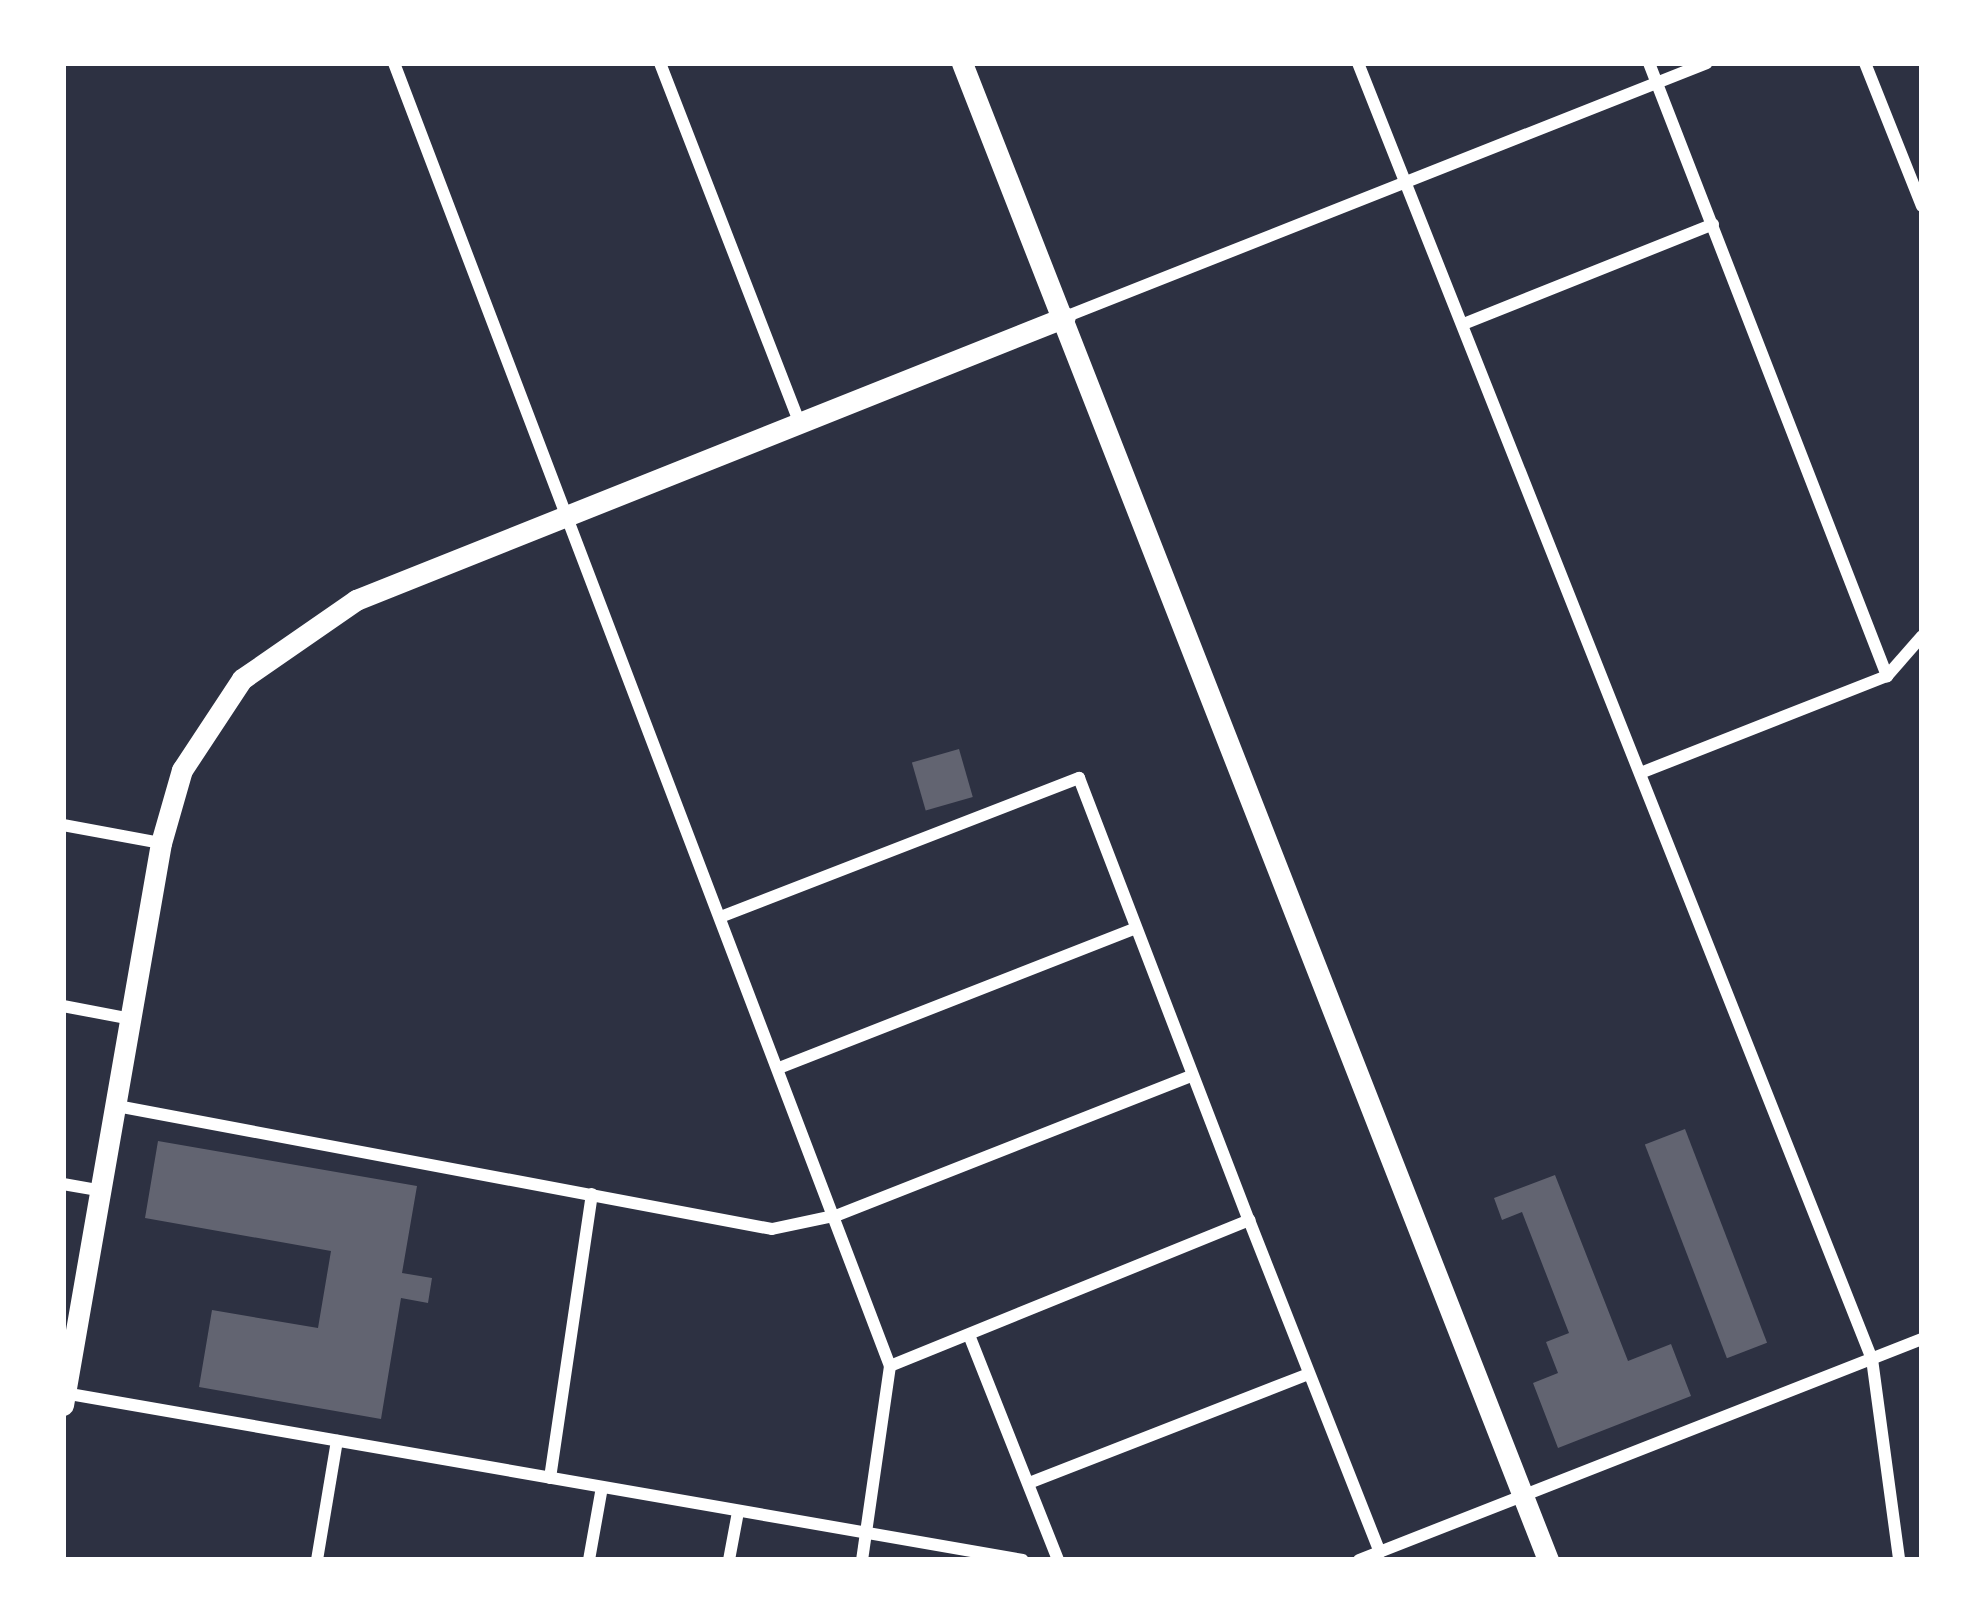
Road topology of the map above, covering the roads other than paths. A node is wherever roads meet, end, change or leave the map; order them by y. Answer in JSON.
{"nodes":[{"id":1,"x":394,"y":63,"type":"edge"},
{"id":2,"x":660,"y":63,"type":"edge"},
{"id":3,"x":962,"y":63,"type":"edge"},
{"id":4,"x":1358,"y":63,"type":"edge"},
{"id":5,"x":1649,"y":63,"type":"edge"},
{"id":6,"x":1707,"y":63,"type":"edge"},
{"id":7,"x":1864,"y":63,"type":"edge"},
{"id":8,"x":1657,"y":83,"type":"junction"},
{"id":9,"x":1406,"y":184,"type":"junction"},
{"id":10,"x":1922,"y":206,"type":"edge"},
{"id":11,"x":1713,"y":224,"type":"junction"},
{"id":12,"x":1065,"y":317,"type":"junction"},
{"id":13,"x":1466,"y":323,"type":"junction"},
{"id":14,"x":800,"y":424,"type":"junction"},
{"id":15,"x":568,"y":515,"type":"junction"},
{"id":16,"x":1922,"y":636,"type":"edge"},
{"id":17,"x":1887,"y":676,"type":"junction"},
{"id":18,"x":1643,"y":772,"type":"junction"},
{"id":19,"x":63,"y":825,"type":"edge"},
{"id":20,"x":160,"y":843,"type":"junction"},
{"id":21,"x":723,"y":916,"type":"junction"},
{"id":22,"x":1136,"y":928,"type":"junction"},
{"id":23,"x":63,"y":1006,"type":"edge"},
{"id":24,"x":131,"y":1019,"type":"junction"},
{"id":25,"x":779,"y":1069,"type":"junction"},
{"id":26,"x":1191,"y":1076,"type":"junction"},
{"id":27,"x":117,"y":1106,"type":"junction"},
{"id":28,"x":63,"y":1184,"type":"edge"},
{"id":29,"x":102,"y":1191,"type":"junction"},
{"id":30,"x":592,"y":1194,"type":"junction"},
{"id":31,"x":838,"y":1215,"type":"junction"},
{"id":32,"x":1249,"y":1220,"type":"junction"},
{"id":33,"x":969,"y":1335,"type":"junction"},
{"id":34,"x":1922,"y":1339,"type":"edge"},
{"id":35,"x":1872,"y":1359,"type":"junction"},
{"id":36,"x":890,"y":1366,"type":"junction"},
{"id":37,"x":1308,"y":1373,"type":"junction"},
{"id":38,"x":64,"y":1397,"type":"edge"},
{"id":39,"x":338,"y":1441,"type":"junction"},
{"id":40,"x":550,"y":1478,"type":"junction"},
{"id":41,"x":1029,"y":1483,"type":"junction"},
{"id":42,"x":602,"y":1487,"type":"junction"},
{"id":43,"x":1521,"y":1493,"type":"junction"},
{"id":44,"x":738,"y":1512,"type":"junction"},
{"id":45,"x":867,"y":1534,"type":"junction"},
{"id":46,"x":1380,"y":1552,"type":"junction"},
{"id":47,"x":995,"y":1558,"type":"edge"},
{"id":48,"x":316,"y":1560,"type":"edge"},
{"id":49,"x":589,"y":1560,"type":"edge"},
{"id":50,"x":729,"y":1560,"type":"edge"},
{"id":51,"x":862,"y":1560,"type":"edge"},
{"id":52,"x":1023,"y":1560,"type":"edge"},
{"id":53,"x":1058,"y":1560,"type":"edge"},
{"id":54,"x":1359,"y":1560,"type":"edge"},
{"id":55,"x":1548,"y":1560,"type":"edge"},
{"id":56,"x":1899,"y":1560,"type":"edge"}],
"edges":[{"from":1,"to":15,"type":"street"},
{"from":2,"to":14,"type":"street"},
{"from":3,"to":12,"type":"street"},
{"from":4,"to":9,"type":"street"},
{"from":5,"to":8,"type":"street"},
{"from":6,"to":8,"type":"street"},
{"from":7,"to":10,"type":"street"},
{"from":8,"to":9,"type":"street"},
{"from":8,"to":11,"type":"street"},
{"from":9,"to":12,"type":"street"},
{"from":9,"to":13,"type":"street"},
{"from":11,"to":13,"type":"street"},
{"from":11,"to":17,"type":"street"},
{"from":12,"to":14,"type":"street"},
{"from":12,"to":43,"type":"street"},
{"from":13,"to":18,"type":"street"},
{"from":14,"to":15,"type":"street"},
{"from":15,"to":20,"type":"street"},
{"from":15,"to":21,"type":"street"},
{"from":16,"to":17,"type":"street"},
{"from":17,"to":18,"type":"street"},
{"from":18,"to":35,"type":"street"},
{"from":19,"to":20,"type":"street"},
{"from":20,"to":24,"type":"street"},
{"from":21,"to":22,"type":"street"},
{"from":21,"to":25,"type":"street"},
{"from":22,"to":25,"type":"street"},
{"from":22,"to":26,"type":"street"},
{"from":23,"to":24,"type":"street"},
{"from":24,"to":27,"type":"street"},
{"from":25,"to":31,"type":"street"},
{"from":26,"to":31,"type":"street"},
{"from":26,"to":32,"type":"street"},
{"from":27,"to":29,"type":"street"},
{"from":27,"to":30,"type":"street"},
{"from":28,"to":29,"type":"street"},
{"from":29,"to":38,"type":"street"},
{"from":30,"to":31,"type":"street"},
{"from":30,"to":40,"type":"street"},
{"from":31,"to":36,"type":"street"},
{"from":32,"to":33,"type":"street"},
{"from":32,"to":37,"type":"street"},
{"from":33,"to":36,"type":"street"},
{"from":33,"to":41,"type":"street"},
{"from":34,"to":35,"type":"street"},
{"from":35,"to":43,"type":"street"},
{"from":35,"to":56,"type":"street"},
{"from":36,"to":45,"type":"street"},
{"from":37,"to":41,"type":"street"},
{"from":37,"to":46,"type":"street"},
{"from":38,"to":39,"type":"street"},
{"from":39,"to":40,"type":"street"},
{"from":39,"to":48,"type":"street"},
{"from":40,"to":42,"type":"street"},
{"from":41,"to":53,"type":"street"},
{"from":42,"to":44,"type":"street"},
{"from":42,"to":49,"type":"street"},
{"from":43,"to":46,"type":"street"},
{"from":43,"to":55,"type":"street"},
{"from":44,"to":45,"type":"street"},
{"from":44,"to":50,"type":"street"},
{"from":45,"to":47,"type":"street"},
{"from":45,"to":51,"type":"street"},
{"from":46,"to":54,"type":"street"},
{"from":47,"to":52,"type":"street"}]}
